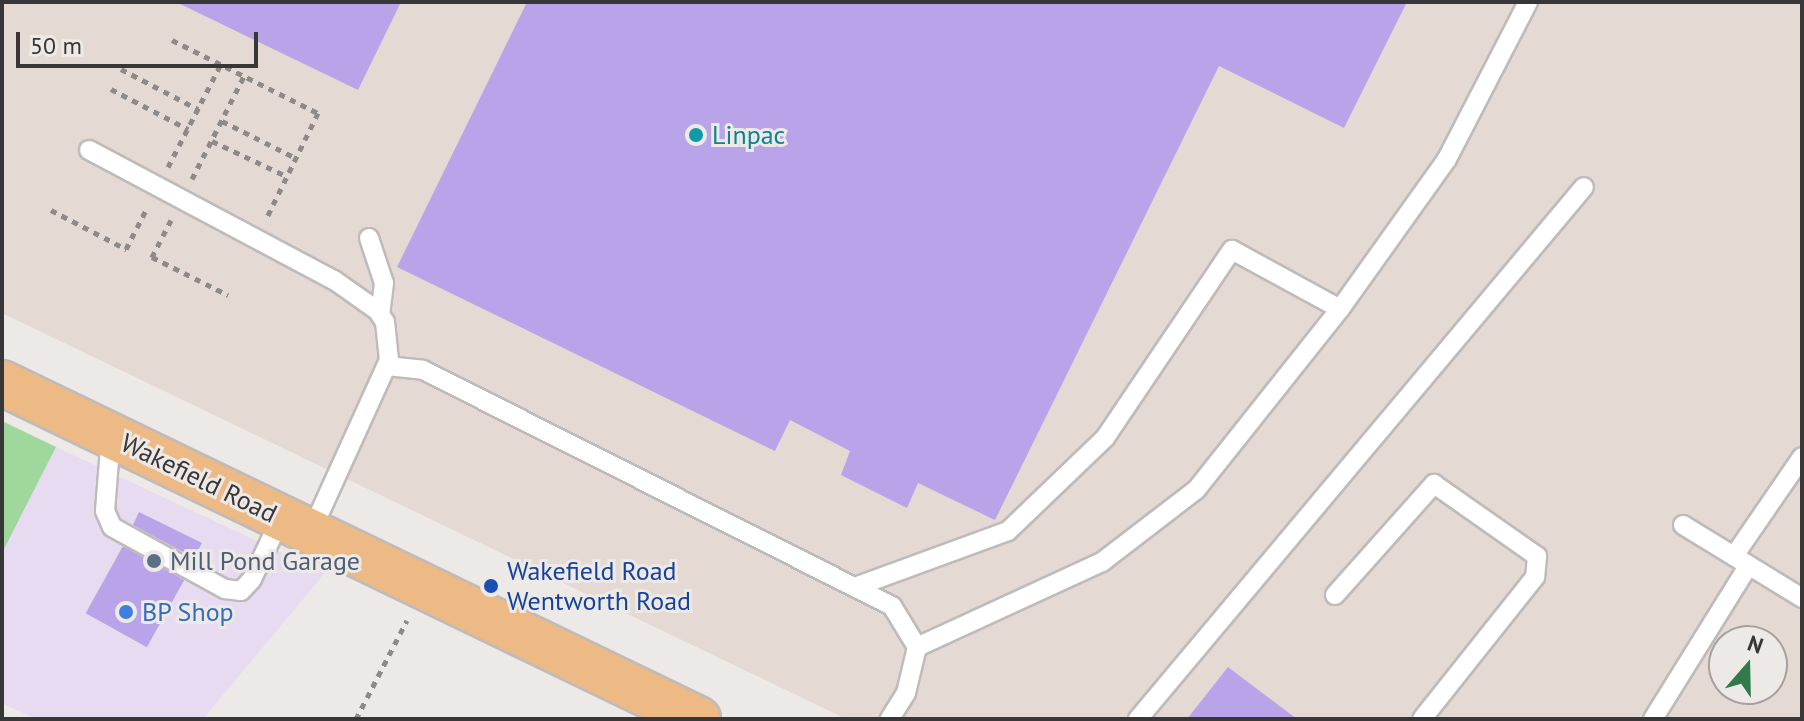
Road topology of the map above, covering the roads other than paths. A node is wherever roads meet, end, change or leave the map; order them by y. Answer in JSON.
{"nodes":[{"id":1,"x":1528,"y":2,"type":"edge"},
{"id":2,"x":89,"y":150,"type":"dead end"},
{"id":3,"x":1584,"y":187,"type":"dead end"},
{"id":4,"x":369,"y":238,"type":"dead end"},
{"id":5,"x":1340,"y":309,"type":"junction"},
{"id":6,"x":380,"y":315,"type":"junction"},
{"id":7,"x":387,"y":366,"type":"junction"},
{"id":8,"x":2,"y":383,"type":"edge"},
{"id":9,"x":111,"y":436,"type":"junction"},
{"id":10,"x":1802,"y":457,"type":"edge"},
{"id":11,"x":296,"y":525,"type":"junction"},
{"id":12,"x":1683,"y":525,"type":"dead end"},
{"id":13,"x":1742,"y":560,"type":"junction"},
{"id":14,"x":855,"y":587,"type":"junction"},
{"id":15,"x":1335,"y":595,"type":"dead end"},
{"id":16,"x":1802,"y":598,"type":"edge"},
{"id":17,"x":917,"y":647,"type":"junction"},
{"id":18,"x":698,"y":719,"type":"edge"},
{"id":19,"x":890,"y":719,"type":"edge"},
{"id":20,"x":1138,"y":719,"type":"edge"},
{"id":21,"x":1422,"y":719,"type":"edge"},
{"id":22,"x":1653,"y":719,"type":"edge"}],
"edges":[{"from":1,"to":5,"type":"lane"},
{"from":2,"to":6,"type":"lane"},
{"from":3,"to":20,"type":"lane"},
{"from":4,"to":6,"type":"lane"},
{"from":5,"to":14,"type":"lane"},
{"from":5,"to":17,"type":"lane"},
{"from":6,"to":7,"type":"lane"},
{"from":7,"to":11,"type":"lane"},
{"from":7,"to":14,"type":"lane"},
{"from":8,"to":9,"type":"main road","name":"Wakefield Road"},
{"from":9,"to":11,"type":"main road","name":"Wakefield Road"},
{"from":9,"to":11,"type":"lane"},
{"from":10,"to":13,"type":"lane"},
{"from":11,"to":18,"type":"main road","name":"Wakefield Road"},
{"from":12,"to":13,"type":"lane"},
{"from":13,"to":16,"type":"lane"},
{"from":13,"to":22,"type":"lane"},
{"from":14,"to":17,"type":"lane"},
{"from":15,"to":21,"type":"lane"},
{"from":17,"to":19,"type":"lane"}]}
